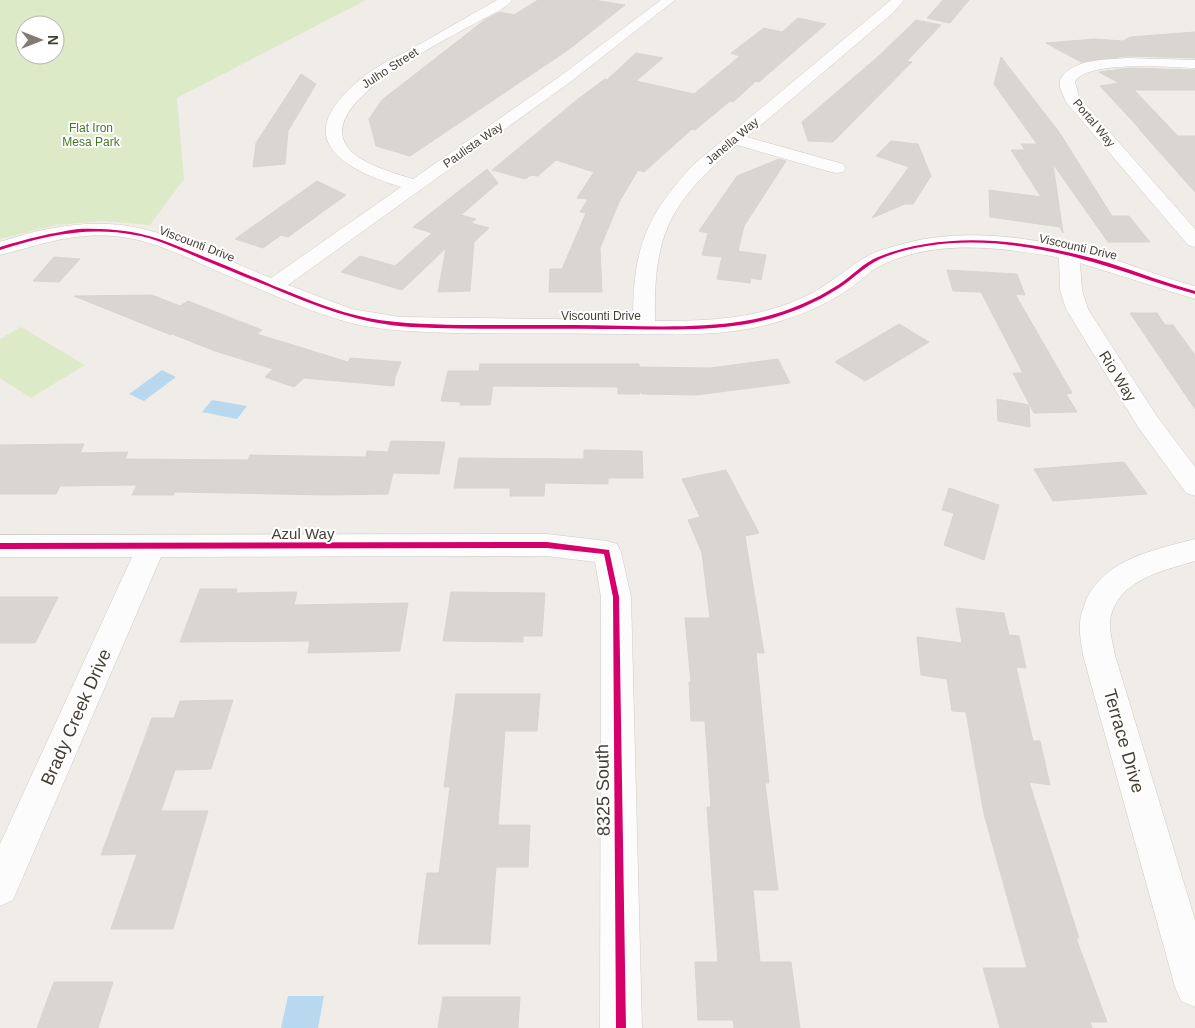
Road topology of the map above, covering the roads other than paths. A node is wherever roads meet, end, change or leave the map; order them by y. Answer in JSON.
{"nodes":[{"id":1,"x":506,"y":0,"type":"edge"},
{"id":2,"x":669,"y":0,"type":"edge"},
{"id":3,"x":898,"y":0,"type":"edge"},
{"id":4,"x":1195,"y":64,"type":"edge"},
{"id":5,"x":734,"y":138,"type":"junction"},
{"id":6,"x":837,"y":168,"type":"dead end"},
{"id":7,"x":416,"y":186,"type":"junction"},
{"id":8,"x":1195,"y":241,"type":"edge"},
{"id":9,"x":0,"y":249,"type":"edge"},
{"id":10,"x":1069,"y":254,"type":"junction"},
{"id":11,"x":274,"y":286,"type":"junction"},
{"id":12,"x":1195,"y":293,"type":"edge"},
{"id":13,"x":644,"y":327,"type":"junction"},
{"id":14,"x":1195,"y":486,"type":"edge"},
{"id":15,"x":0,"y":546,"type":"edge"},
{"id":16,"x":151,"y":546,"type":"junction"},
{"id":17,"x":1195,"y":550,"type":"edge"},
{"id":18,"x":607,"y":552,"type":"joint"},
{"id":19,"x":0,"y":887,"type":"edge"},
{"id":20,"x":1195,"y":987,"type":"edge"},
{"id":21,"x":621,"y":1028,"type":"edge"}],
"edges":[{"from":1,"to":7,"type":"street","name":"Julho Street"},
{"from":2,"to":7,"type":"street","name":"Paulista Way"},
{"from":3,"to":5,"type":"street","name":"Janella Way"},
{"from":4,"to":8,"type":"street","name":"Portal Way"},
{"from":5,"to":6,"type":"street"},
{"from":5,"to":13,"type":"street","name":"Janella Way"},
{"from":7,"to":11,"type":"street","name":"Paulista Way"},
{"from":9,"to":11,"type":"street","name":"Viscounti Drive"},
{"from":10,"to":12,"type":"street","name":"Viscounti Drive"},
{"from":10,"to":13,"type":"street","name":"Viscounti Drive"},
{"from":10,"to":14,"type":"street","name":"Rio Way"},
{"from":11,"to":13,"type":"street","name":"Viscounti Drive"},
{"from":15,"to":16,"type":"street","name":"Azul Way"},
{"from":16,"to":18,"type":"street","name":"Azul Way"},
{"from":16,"to":19,"type":"street","name":"Brady Creek Drive"},
{"from":17,"to":20,"type":"street","name":"Terrace Drive"},
{"from":18,"to":21,"type":"street","name":"8325 South"}]}
